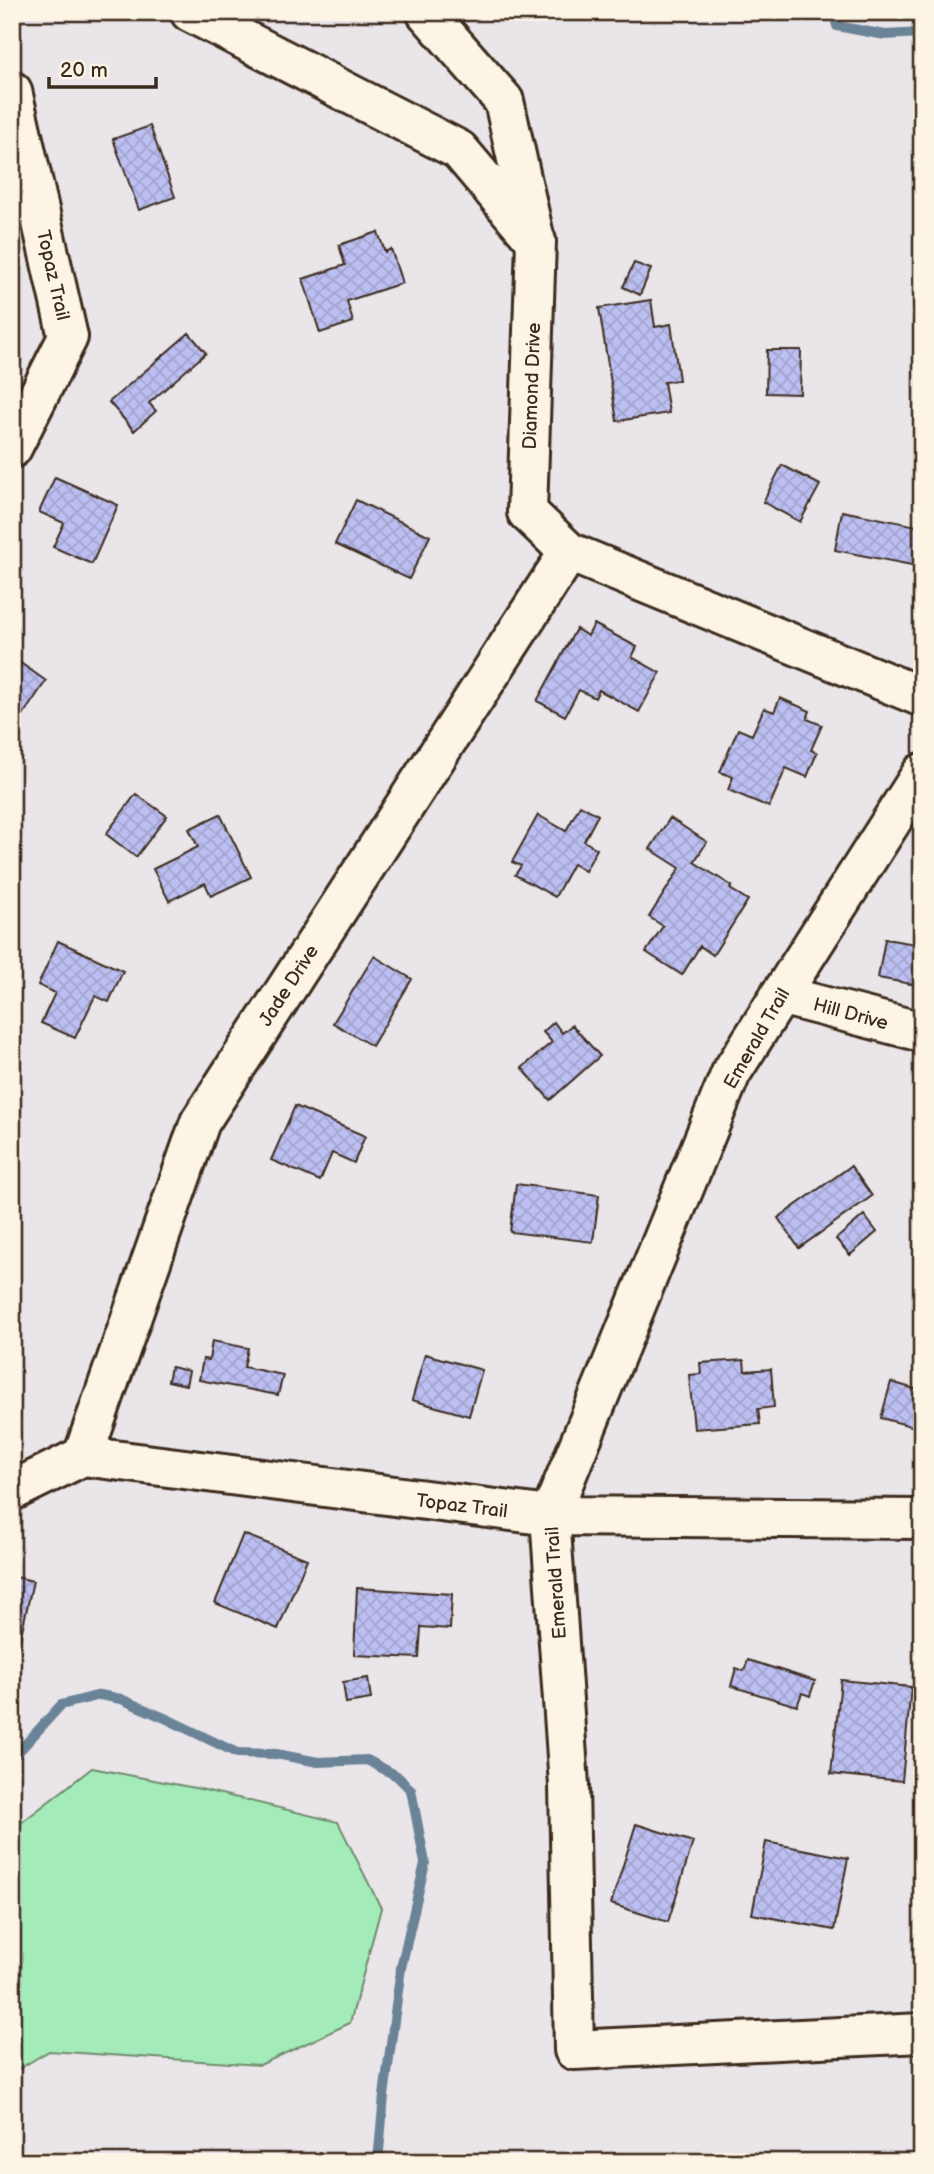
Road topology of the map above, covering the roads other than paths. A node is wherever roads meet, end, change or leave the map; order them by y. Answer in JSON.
{"nodes":[{"id":1,"x":190,"y":12,"type":"edge"},
{"id":2,"x":426,"y":12,"type":"edge"},
{"id":3,"x":12,"y":91,"type":"edge"},
{"id":4,"x":536,"y":241,"type":"junction"},
{"id":5,"x":12,"y":447,"type":"edge"},
{"id":6,"x":569,"y":552,"type":"junction"},
{"id":7,"x":922,"y":697,"type":"edge"},
{"id":8,"x":922,"y":773,"type":"edge"},
{"id":9,"x":780,"y":995,"type":"junction"},
{"id":10,"x":922,"y":1032,"type":"edge"},
{"id":11,"x":83,"y":1456,"type":"junction"},
{"id":12,"x":12,"y":1491,"type":"edge"},
{"id":13,"x":550,"y":1516,"type":"junction"},
{"id":14,"x":922,"y":1519,"type":"edge"},
{"id":15,"x":922,"y":2034,"type":"edge"}],
"edges":[{"from":1,"to":4,"type":"street"},
{"from":2,"to":4,"type":"street","name":"Diamond Drive"},
{"from":3,"to":5,"type":"street","name":"Topaz Trail"},
{"from":4,"to":6,"type":"street","name":"Diamond Drive"},
{"from":6,"to":7,"type":"street","name":"Diamond Drive"},
{"from":6,"to":11,"type":"street","name":"Jade Drive"},
{"from":8,"to":9,"type":"street","name":"Emerald Trail"},
{"from":9,"to":10,"type":"street","name":"Hill Drive"},
{"from":9,"to":13,"type":"street","name":"Emerald Trail"},
{"from":11,"to":12,"type":"street"},
{"from":11,"to":13,"type":"street","name":"Topaz Trail"},
{"from":13,"to":14,"type":"street","name":"Topaz Trail"},
{"from":13,"to":15,"type":"street","name":"Emerald Trail"}]}
